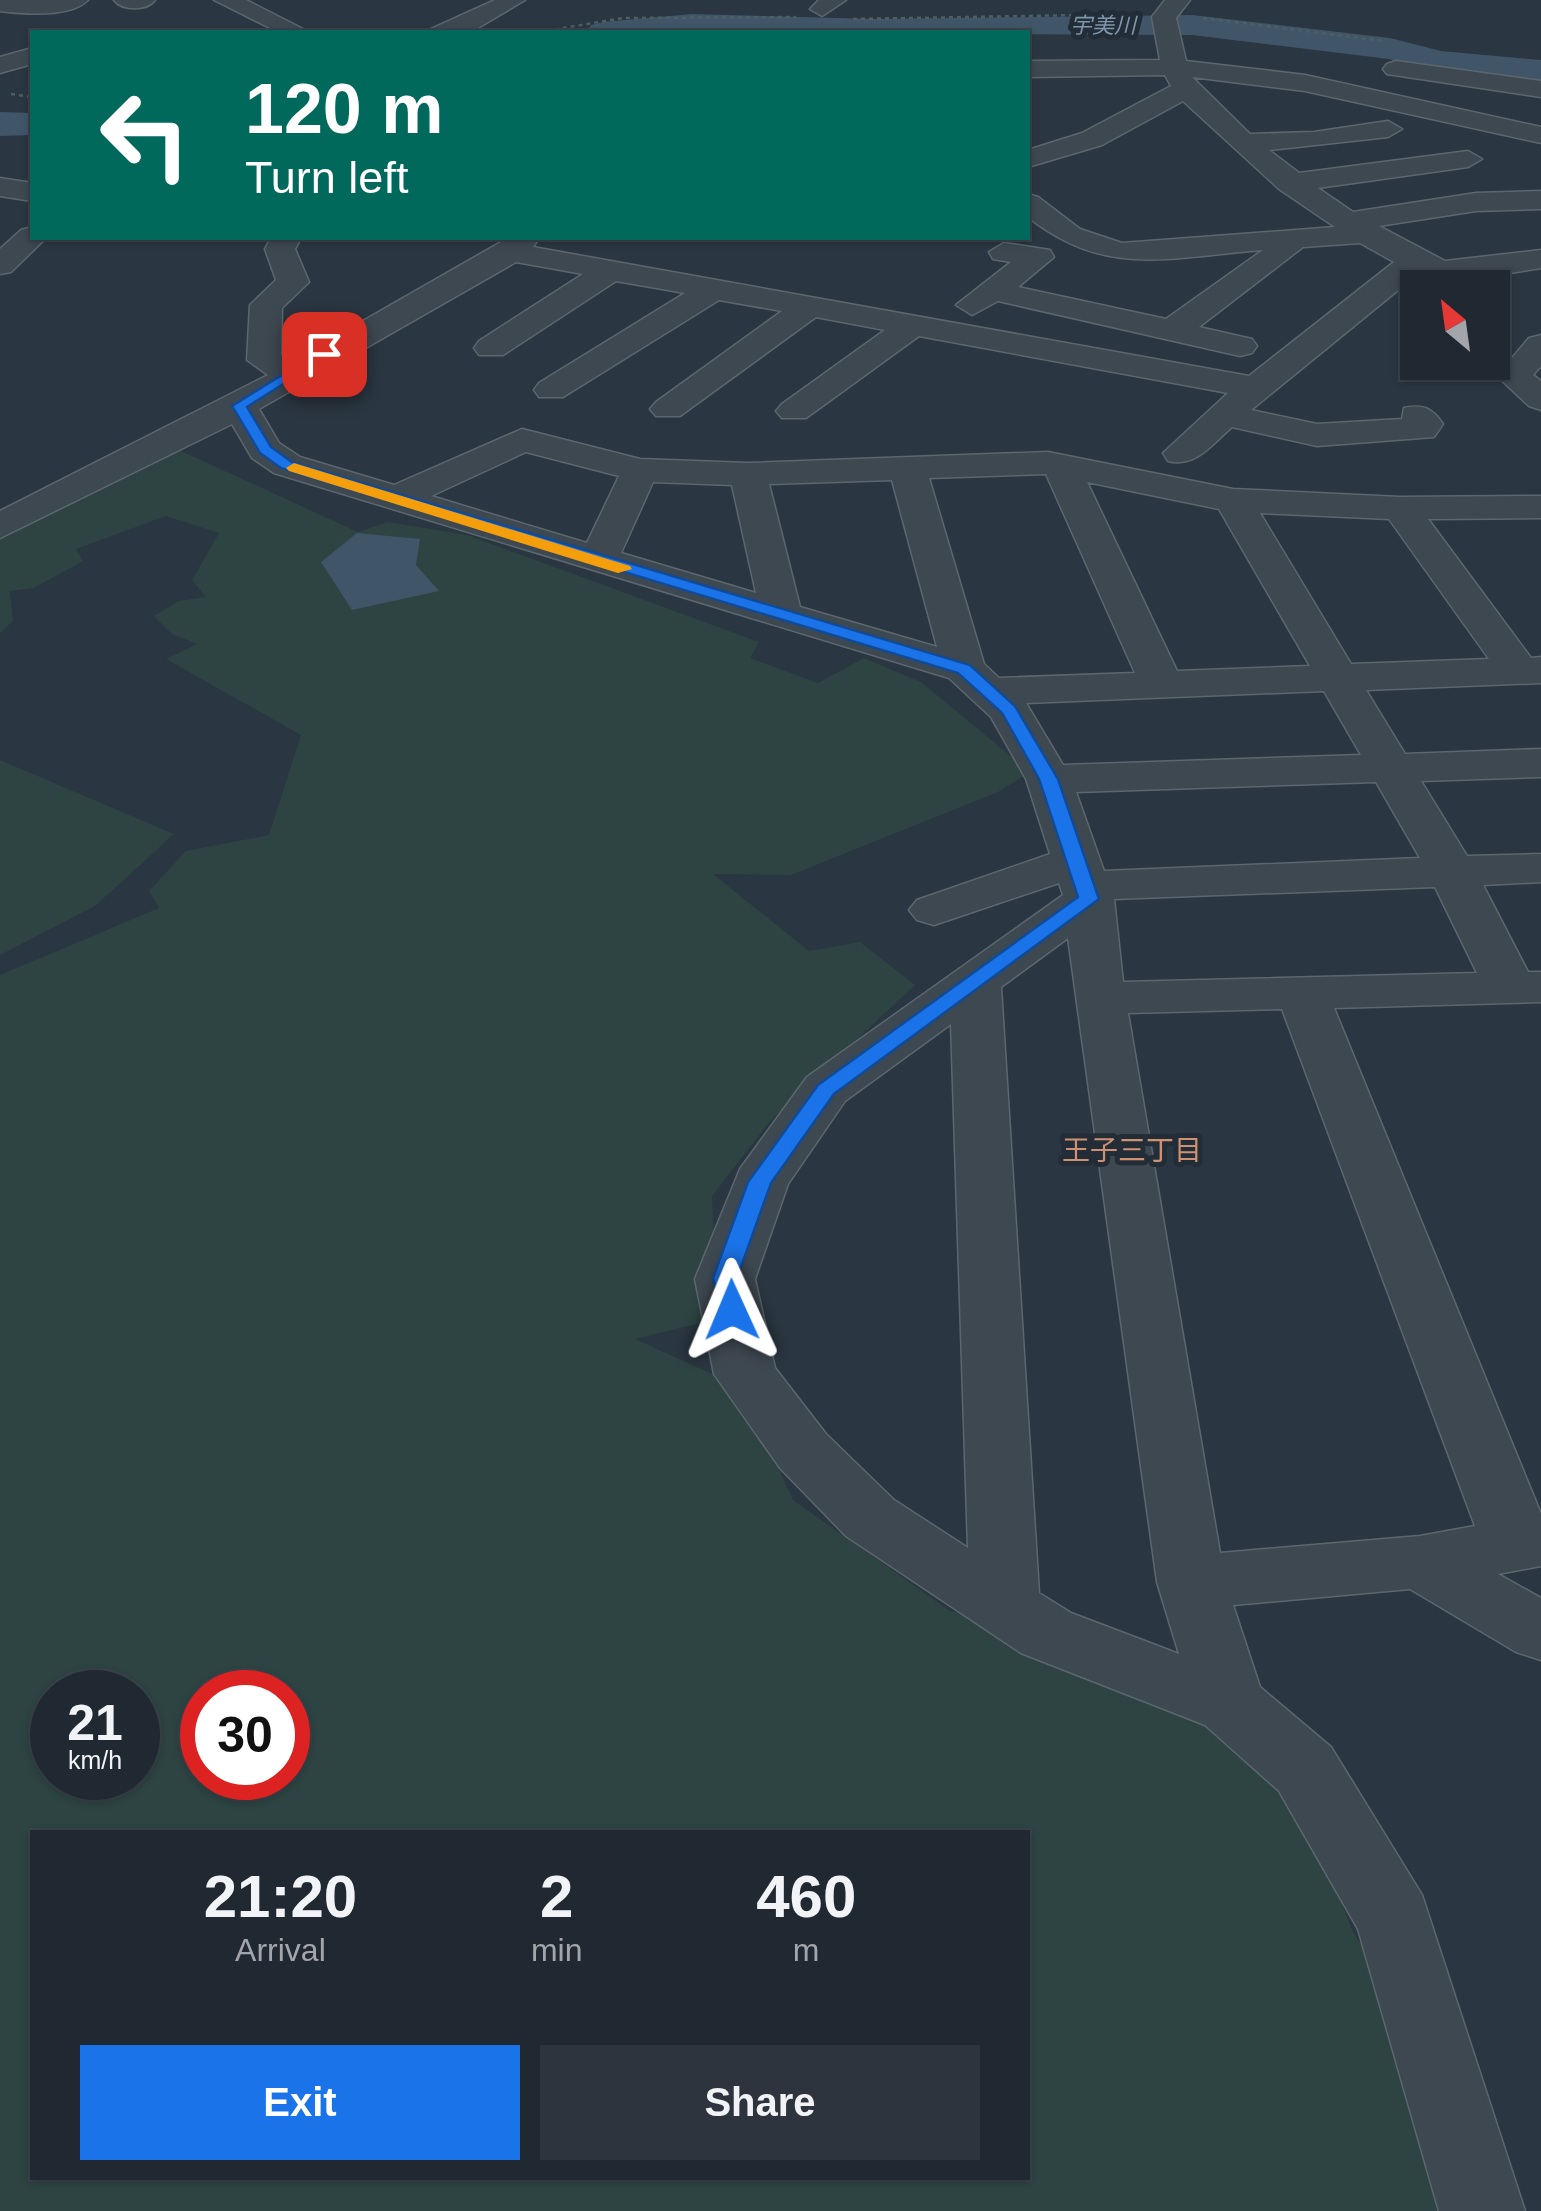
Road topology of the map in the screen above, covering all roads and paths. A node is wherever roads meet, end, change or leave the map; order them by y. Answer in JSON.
{"nodes":[{"id":1,"x":76,"y":0,"type":"edge"},
{"id":2,"x":126,"y":0,"type":"edge"},
{"id":3,"x":143,"y":0,"type":"edge"},
{"id":4,"x":226,"y":0,"type":"edge"},
{"id":5,"x":513,"y":0,"type":"edge"},
{"id":6,"x":0,"y":4,"type":"edge"},
{"id":7,"x":30,"y":8,"type":"junction"},
{"id":8,"x":828,"y":11,"type":"edge"},
{"id":9,"x":66,"y":28,"type":"dead end"},
{"id":10,"x":293,"y":30,"type":"edge"},
{"id":11,"x":449,"y":30,"type":"edge"},
{"id":12,"x":551,"y":30,"type":"edge"},
{"id":13,"x":1172,"y":39,"type":"edge"},
{"id":14,"x":1388,"y":41,"type":"dead end"},
{"id":15,"x":1288,"y":54,"type":"dead end"},
{"id":16,"x":30,"y":57,"type":"edge"},
{"id":17,"x":1366,"y":64,"type":"dead end"},
{"id":18,"x":0,"y":65,"type":"edge"},
{"id":19,"x":1030,"y":69,"type":"edge"},
{"id":20,"x":1541,"y":89,"type":"edge"},
{"id":21,"x":1388,"y":129,"type":"dead end"},
{"id":22,"x":1541,"y":135,"type":"edge"},
{"id":23,"x":1085,"y":142,"type":"junction"},
{"id":24,"x":1245,"y":143,"type":"junction"},
{"id":25,"x":1116,"y":156,"type":"dead end"},
{"id":26,"x":1030,"y":158,"type":"edge"},
{"id":27,"x":1468,"y":159,"type":"dead end"},
{"id":28,"x":1289,"y":183,"type":"junction"},
{"id":29,"x":0,"y":188,"type":"edge"},
{"id":30,"x":30,"y":192,"type":"edge"},
{"id":31,"x":1541,"y":200,"type":"edge"},
{"id":32,"x":1030,"y":205,"type":"edge"},
{"id":33,"x":1362,"y":227,"type":"junction"},
{"id":34,"x":30,"y":238,"type":"edge"},
{"id":35,"x":285,"y":240,"type":"edge"},
{"id":36,"x":1284,"y":241,"type":"junction"},
{"id":37,"x":517,"y":245,"type":"edge"},
{"id":38,"x":1004,"y":252,"type":"dead end"},
{"id":39,"x":1541,"y":259,"type":"edge"},
{"id":40,"x":1414,"y":261,"type":"junction"},
{"id":41,"x":0,"y":265,"type":"edge"},
{"id":42,"x":1148,"y":265,"type":"dead end"},
{"id":43,"x":614,"y":268,"type":"junction"},
{"id":44,"x":716,"y":286,"type":"junction"},
{"id":45,"x":991,"y":290,"type":"junction"},
{"id":46,"x":814,"y":304,"type":"junction"},
{"id":47,"x":1078,"y":310,"type":"junction"},
{"id":48,"x":929,"y":326,"type":"junction"},
{"id":49,"x":1173,"y":330,"type":"junction"},
{"id":50,"x":1541,"y":345,"type":"edge"},
{"id":51,"x":1240,"y":346,"type":"dead end"},
{"id":52,"x":491,"y":348,"type":"dead end"},
{"id":53,"x":292,"y":374,"type":"junction"},
{"id":54,"x":1256,"y":388,"type":"junction"},
{"id":55,"x":1541,"y":399,"type":"edge"},
{"id":56,"x":599,"y":401,"type":"dead end"},
{"id":57,"x":239,"y":406,"type":"junction"},
{"id":58,"x":668,"y":408,"type":"dead end"},
{"id":59,"x":794,"y":412,"type":"dead end"},
{"id":60,"x":1227,"y":415,"type":"junction"},
{"id":61,"x":1417,"y":416,"type":"dead end"},
{"id":62,"x":1180,"y":453,"type":"dead end"},
{"id":63,"x":1071,"y":466,"type":"junction"},
{"id":64,"x":906,"y":468,"type":"junction"},
{"id":65,"x":640,"y":470,"type":"junction"},
{"id":66,"x":748,"y":474,"type":"junction"},
{"id":67,"x":392,"y":500,"type":"junction"},
{"id":68,"x":1233,"y":500,"type":"junction"},
{"id":69,"x":1541,"y":507,"type":"edge"},
{"id":70,"x":1400,"y":508,"type":"junction"},
{"id":71,"x":0,"y":526,"type":"edge"},
{"id":72,"x":598,"y":562,"type":"junction"},
{"id":73,"x":782,"y":616,"type":"junction"},
{"id":74,"x":1530,"y":671,"type":"edge"},
{"id":75,"x":1340,"y":677,"type":"junction"},
{"id":76,"x":976,"y":680,"type":"junction"},
{"id":77,"x":1161,"y":683,"type":"junction"},
{"id":78,"x":1541,"y":763,"type":"edge"},
{"id":79,"x":1391,"y":768,"type":"junction"},
{"id":80,"x":1048,"y":779,"type":"junction"},
{"id":81,"x":1541,"y":868,"type":"edge"},
{"id":82,"x":1453,"y":873,"type":"junction"},
{"id":83,"x":1083,"y":882,"type":"junction"},
{"id":84,"x":934,"y":910,"type":"dead end"},
{"id":85,"x":975,"y":982,"type":"junction"},
{"id":86,"x":1526,"y":988,"type":"edge"},
{"id":87,"x":1303,"y":995,"type":"junction"},
{"id":88,"x":1099,"y":998,"type":"junction"},
{"id":89,"x":1529,"y":1542,"type":"edge"},
{"id":90,"x":1420,"y":1562,"type":"junction"},
{"id":91,"x":1191,"y":1582,"type":"junction"},
{"id":92,"x":1005,"y":1606,"type":"junction"},
{"id":93,"x":1541,"y":1632,"type":"edge"},
{"id":94,"x":1230,"y":1704,"type":"junction"},
{"id":95,"x":1482,"y":2211,"type":"edge"}],
"edges":[{"from":1,"to":7,"type":"street"},
{"from":2,"to":3,"type":"street"},
{"from":4,"to":10,"type":"street"},
{"from":5,"to":11,"type":"street"},
{"from":6,"to":7,"type":"street"},
{"from":7,"to":9,"type":"street"},
{"from":8,"to":12,"type":"path"},
{"from":8,"to":13,"type":"path"},
{"from":13,"to":14,"type":"path"},
{"from":13,"to":15,"type":"street"},
{"from":13,"to":19,"type":"street"},
{"from":13,"to":22,"type":"street"},
{"from":13,"to":23,"type":"street"},
{"from":13,"to":24,"type":"street"},
{"from":16,"to":18,"type":"street"},
{"from":17,"to":20,"type":"street"},
{"from":21,"to":24,"type":"street"},
{"from":23,"to":25,"type":"street"},
{"from":23,"to":26,"type":"street"},
{"from":24,"to":28,"type":"street"},
{"from":27,"to":28,"type":"street"},
{"from":28,"to":33,"type":"street"},
{"from":29,"to":30,"type":"street"},
{"from":31,"to":33,"type":"street"},
{"from":32,"to":36,"type":"street"},
{"from":33,"to":36,"type":"street"},
{"from":33,"to":40,"type":"street"},
{"from":34,"to":41,"type":"street"},
{"from":35,"to":53,"type":"street"},
{"from":36,"to":49,"type":"street"},
{"from":37,"to":43,"type":"street"},
{"from":37,"to":53,"type":"street"},
{"from":38,"to":45,"type":"street"},
{"from":39,"to":40,"type":"street"},
{"from":40,"to":54,"type":"street"},
{"from":42,"to":47,"type":"street"},
{"from":43,"to":44,"type":"street"},
{"from":43,"to":52,"type":"street"},
{"from":44,"to":46,"type":"street"},
{"from":44,"to":56,"type":"street"},
{"from":45,"to":47,"type":"street"},
{"from":45,"to":48,"type":"street"},
{"from":46,"to":48,"type":"street"},
{"from":46,"to":58,"type":"street"},
{"from":47,"to":49,"type":"street"},
{"from":48,"to":54,"type":"street"},
{"from":48,"to":59,"type":"street"},
{"from":49,"to":51,"type":"street"},
{"from":50,"to":55,"type":"street"},
{"from":53,"to":57,"type":"street"},
{"from":54,"to":60,"type":"street"},
{"from":57,"to":67,"type":"street"},
{"from":57,"to":71,"type":"street"},
{"from":60,"to":61,"type":"street"},
{"from":60,"to":62,"type":"street"},
{"from":63,"to":64,"type":"street"},
{"from":63,"to":68,"type":"street"},
{"from":63,"to":77,"type":"street"},
{"from":64,"to":66,"type":"street"},
{"from":64,"to":76,"type":"street"},
{"from":65,"to":66,"type":"street"},
{"from":65,"to":67,"type":"street"},
{"from":65,"to":72,"type":"street"},
{"from":66,"to":73,"type":"street"},
{"from":67,"to":72,"type":"street"},
{"from":68,"to":70,"type":"street"},
{"from":68,"to":75,"type":"street"},
{"from":69,"to":70,"type":"street"},
{"from":70,"to":74,"type":"street"},
{"from":72,"to":73,"type":"street"},
{"from":73,"to":76,"type":"street"},
{"from":74,"to":75,"type":"street"},
{"from":75,"to":77,"type":"street"},
{"from":75,"to":79,"type":"street"},
{"from":76,"to":77,"type":"street"},
{"from":76,"to":80,"type":"street"},
{"from":78,"to":79,"type":"street"},
{"from":79,"to":80,"type":"street"},
{"from":79,"to":82,"type":"street"},
{"from":80,"to":83,"type":"street"},
{"from":81,"to":82,"type":"street"},
{"from":82,"to":83,"type":"street"},
{"from":82,"to":86,"type":"street"},
{"from":83,"to":84,"type":"street"},
{"from":83,"to":85,"type":"street"},
{"from":83,"to":88,"type":"street"},
{"from":85,"to":92,"type":"street"},
{"from":85,"to":92,"type":"street"},
{"from":86,"to":87,"type":"street"},
{"from":87,"to":88,"type":"street"},
{"from":87,"to":89,"type":"street"},
{"from":88,"to":91,"type":"street"},
{"from":89,"to":90,"type":"street"},
{"from":90,"to":91,"type":"street"},
{"from":90,"to":93,"type":"street"},
{"from":91,"to":94,"type":"street"},
{"from":92,"to":94,"type":"street"},
{"from":94,"to":95,"type":"street"}]}
